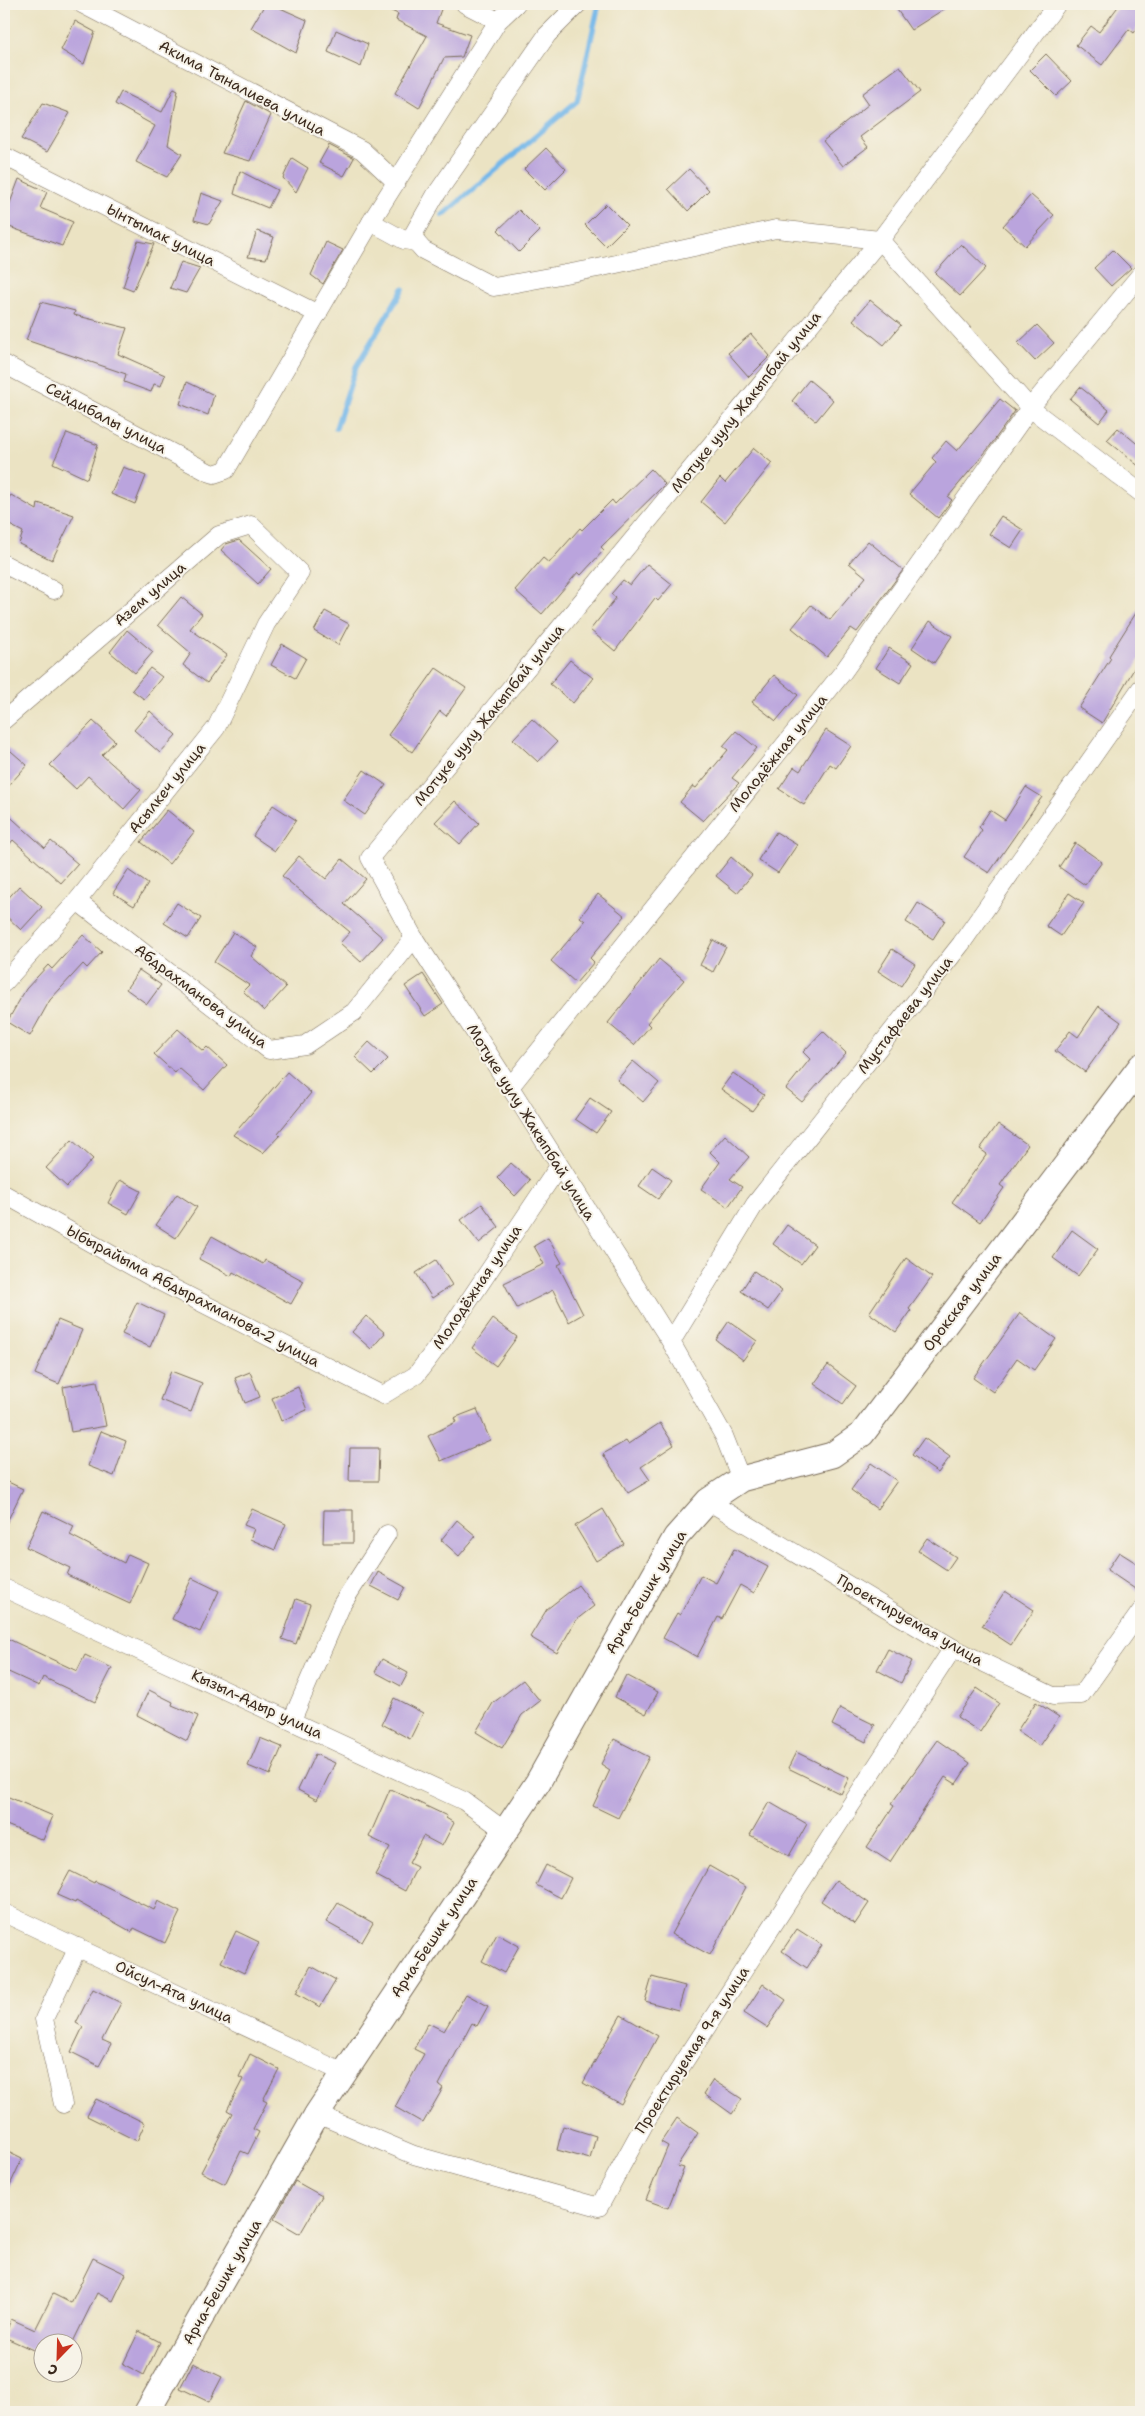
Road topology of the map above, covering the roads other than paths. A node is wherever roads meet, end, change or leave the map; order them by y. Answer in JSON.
{"nodes":[{"id":1,"x":82,"y":4,"type":"edge"},
{"id":2,"x":465,"y":4,"type":"edge"},
{"id":3,"x":516,"y":4,"type":"edge"},
{"id":4,"x":578,"y":4,"type":"edge"},
{"id":5,"x":1057,"y":4,"type":"edge"},
{"id":6,"x":498,"y":21,"type":"junction"},
{"id":7,"x":4,"y":156,"type":"edge"},
{"id":8,"x":396,"y":182,"type":"junction"},
{"id":9,"x":371,"y":222,"type":"junction"},
{"id":10,"x":880,"y":240,"type":"junction"},
{"id":11,"x":416,"y":242,"type":"junction"},
{"id":12,"x":1141,"y":274,"type":"edge"},
{"id":13,"x":318,"y":314,"type":"junction"},
{"id":14,"x":4,"y":364,"type":"edge"},
{"id":15,"x":1030,"y":408,"type":"junction"},
{"id":16,"x":1141,"y":494,"type":"edge"},
{"id":17,"x":4,"y":564,"type":"edge"},
{"id":18,"x":300,"y":573,"type":"joint"},
{"id":19,"x":54,"y":590,"type":"dead end"},
{"id":20,"x":1141,"y":688,"type":"edge"},
{"id":21,"x":4,"y":720,"type":"edge"},
{"id":22,"x":77,"y":901,"type":"junction"},
{"id":23,"x":414,"y":938,"type":"junction"},
{"id":24,"x":4,"y":983,"type":"edge"},
{"id":25,"x":1141,"y":1066,"type":"edge"},
{"id":26,"x":510,"y":1086,"type":"junction"},
{"id":27,"x":558,"y":1166,"type":"junction"},
{"id":28,"x":4,"y":1194,"type":"edge"},
{"id":29,"x":671,"y":1342,"type":"junction"},
{"id":30,"x":383,"y":1395,"type":"joint"},
{"id":31,"x":741,"y":1479,"type":"junction"},
{"id":32,"x":708,"y":1501,"type":"junction"},
{"id":33,"x":388,"y":1534,"type":"dead end"},
{"id":34,"x":4,"y":1588,"type":"edge"},
{"id":35,"x":1141,"y":1611,"type":"edge"},
{"id":36,"x":953,"y":1648,"type":"junction"},
{"id":37,"x":292,"y":1720,"type":"junction"},
{"id":38,"x":505,"y":1831,"type":"junction"},
{"id":39,"x":4,"y":1913,"type":"edge"},
{"id":40,"x":78,"y":1947,"type":"junction"},
{"id":41,"x":344,"y":2073,"type":"junction"},
{"id":42,"x":63,"y":2104,"type":"dead end"},
{"id":43,"x":318,"y":2114,"type":"junction"},
{"id":44,"x":147,"y":2412,"type":"edge"}],
"edges":[{"from":1,"to":8,"type":"street","name":"Акима Тыналиева улица"},
{"from":2,"to":6,"type":"street"},
{"from":3,"to":6,"type":"street"},
{"from":4,"to":11,"type":"street"},
{"from":5,"to":10,"type":"street","name":"Мотуке уулу Жакыпбай улица"},
{"from":6,"to":8,"type":"street"},
{"from":7,"to":13,"type":"street","name":"Ынтымак улица"},
{"from":8,"to":9,"type":"street"},
{"from":9,"to":11,"type":"street"},
{"from":9,"to":13,"type":"street"},
{"from":10,"to":11,"type":"street"},
{"from":10,"to":15,"type":"street"},
{"from":10,"to":23,"type":"street","name":"Мотуке уулу Жакыпбай улица"},
{"from":12,"to":15,"type":"street","name":"Молодёжная улица"},
{"from":13,"to":14,"type":"street","name":"Сейдибалы улица"},
{"from":15,"to":16,"type":"street"},
{"from":15,"to":26,"type":"street","name":"Молодёжная улица"},
{"from":17,"to":19,"type":"street"},
{"from":18,"to":21,"type":"street","name":"Азем улица"},
{"from":18,"to":22,"type":"street","name":"Асылкеч улица"},
{"from":20,"to":29,"type":"street","name":"Мустафаева улица"},
{"from":22,"to":23,"type":"street","name":"Абдрахманова улица"},
{"from":22,"to":24,"type":"street","name":"Асылкеч улица"},
{"from":23,"to":26,"type":"street","name":"Мотуке уулу Жакыпбай улица"},
{"from":25,"to":31,"type":"street","name":"Орокская улица"},
{"from":26,"to":27,"type":"street","name":"Мотуке уулу Жакыпбай улица"},
{"from":27,"to":29,"type":"street","name":"Мотуке уулу Жакыпбай улица"},
{"from":27,"to":30,"type":"street","name":"Молодёжная улица"},
{"from":28,"to":30,"type":"street","name":"Ыбырайыма Абдырахманова-2 улица"},
{"from":29,"to":31,"type":"street","name":"Мотуке уулу Жакыпбай улица"},
{"from":31,"to":32,"type":"street","name":"Арча-Бешик улица"},
{"from":32,"to":36,"type":"street","name":"Проектируемая улица"},
{"from":32,"to":38,"type":"street","name":"Арча-Бешик улица"},
{"from":33,"to":37,"type":"street"},
{"from":34,"to":37,"type":"street","name":"Кызыл-Адыр улица"},
{"from":35,"to":36,"type":"street","name":"Проектируемая улица"},
{"from":36,"to":43,"type":"street","name":"Проектируемая 9-я улица"},
{"from":37,"to":38,"type":"street","name":"Кызыл-Адыр улица"},
{"from":38,"to":41,"type":"street","name":"Арча-Бешик улица"},
{"from":39,"to":40,"type":"street","name":"Ойсул-Ата улица"},
{"from":40,"to":41,"type":"street","name":"Ойсул-Ата улица"},
{"from":40,"to":42,"type":"street"},
{"from":41,"to":43,"type":"street","name":"Арча-Бешик улица"},
{"from":43,"to":44,"type":"street","name":"Арча-Бешик улица"}]}
